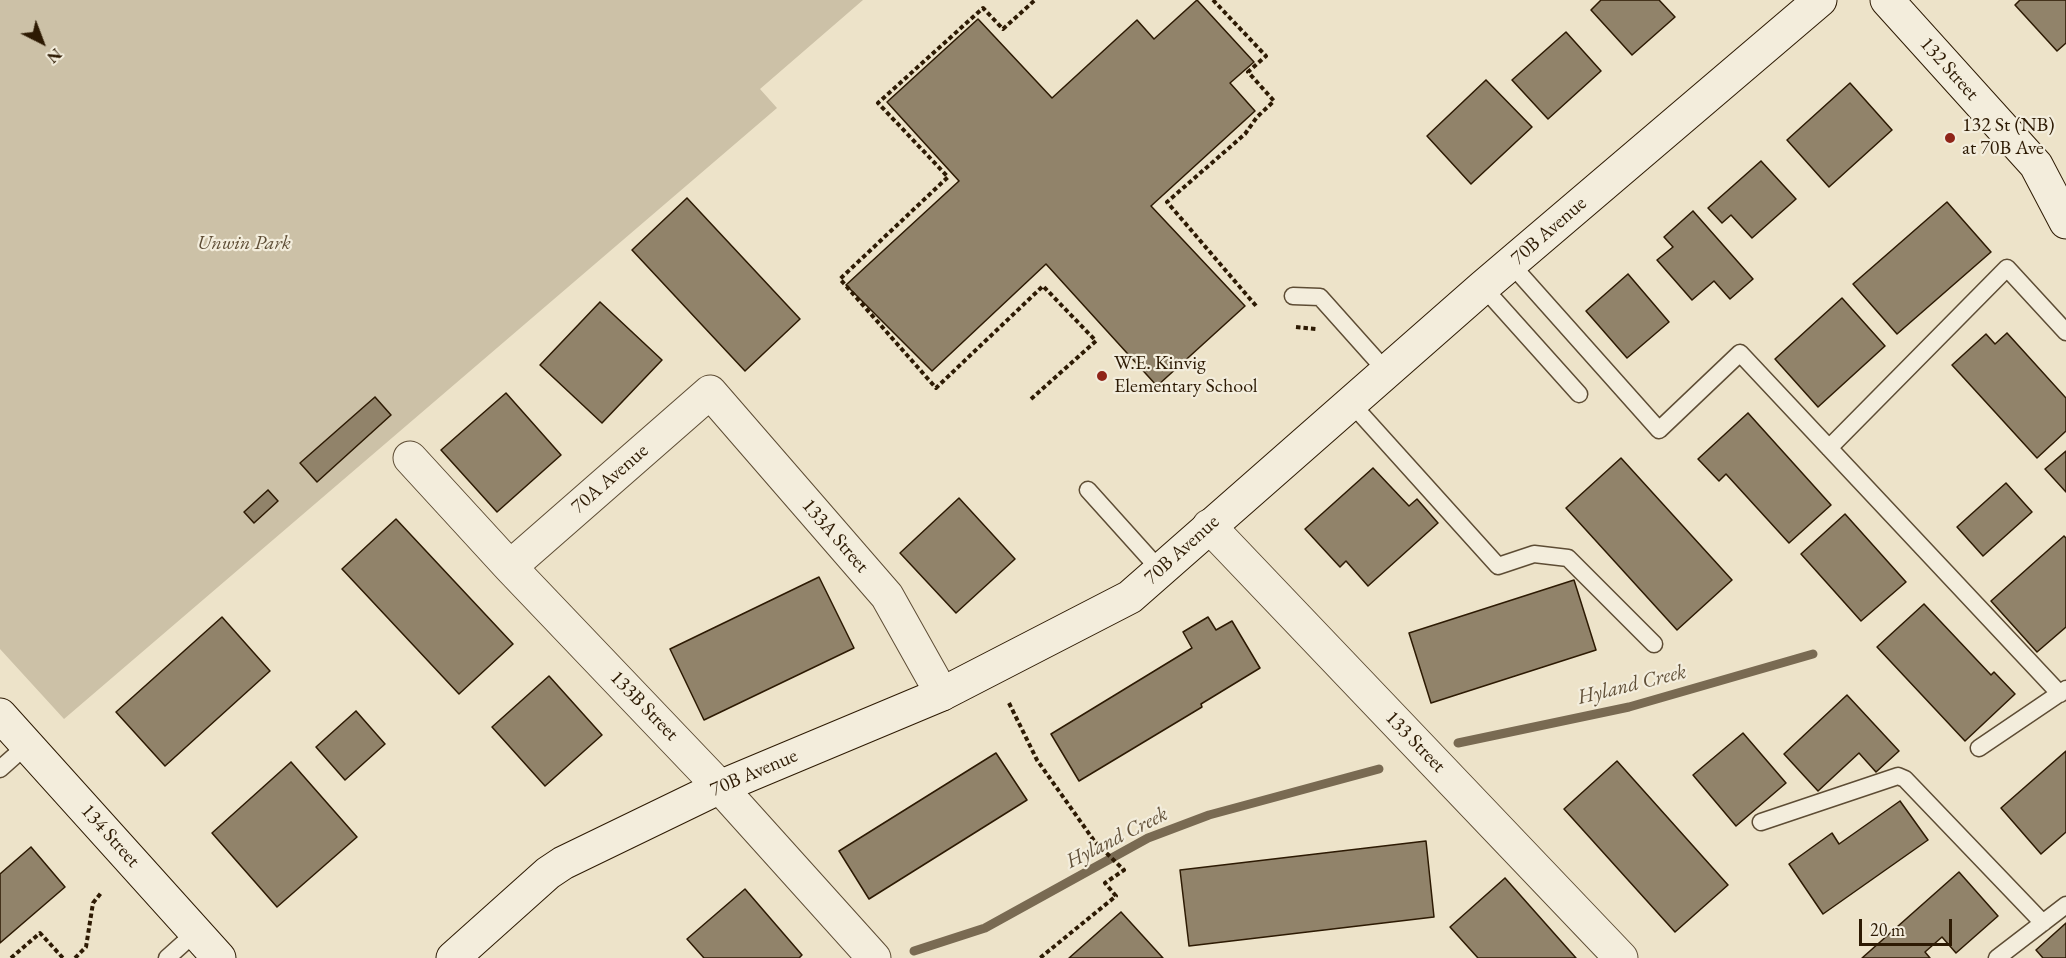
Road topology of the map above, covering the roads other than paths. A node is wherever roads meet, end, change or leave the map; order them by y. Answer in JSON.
{"nodes":[{"id":1,"x":1820,"y":0,"type":"edge"},
{"id":2,"x":1887,"y":0,"type":"edge"},
{"id":3,"x":2036,"y":165,"type":"junction"},
{"id":4,"x":2066,"y":182,"type":"edge"},
{"id":5,"x":2066,"y":222,"type":"edge"},
{"id":6,"x":1511,"y":264,"type":"junction"},
{"id":7,"x":1483,"y":287,"type":"junction"},
{"id":8,"x":1293,"y":296,"type":"dead end"},
{"id":9,"x":2066,"y":332,"type":"edge"},
{"id":10,"x":1387,"y":372,"type":"junction"},
{"id":11,"x":710,"y":392,"type":"joint"},
{"id":12,"x":1580,"y":394,"type":"dead end"},
{"id":13,"x":1351,"y":403,"type":"junction"},
{"id":14,"x":1829,"y":448,"type":"junction"},
{"id":15,"x":410,"y":458,"type":"dead end"},
{"id":16,"x":1088,"y":490,"type":"dead end"},
{"id":17,"x":1209,"y":526,"type":"junction"},
{"id":18,"x":510,"y":567,"type":"junction"},
{"id":19,"x":1160,"y":570,"type":"junction"},
{"id":20,"x":1654,"y":644,"type":"dead end"},
{"id":21,"x":2063,"y":692,"type":"edge"},
{"id":22,"x":942,"y":694,"type":"junction"},
{"id":23,"x":0,"y":715,"type":"edge"},
{"id":24,"x":27,"y":745,"type":"junction"},
{"id":25,"x":1979,"y":748,"type":"dead end"},
{"id":26,"x":0,"y":769,"type":"edge"},
{"id":27,"x":720,"y":787,"type":"junction"},
{"id":28,"x":1761,"y":822,"type":"dead end"},
{"id":29,"x":2066,"y":905,"type":"edge"},
{"id":30,"x":2043,"y":923,"type":"junction"},
{"id":31,"x":196,"y":932,"type":"junction"},
{"id":32,"x":167,"y":958,"type":"edge"},
{"id":33,"x":219,"y":958,"type":"edge"},
{"id":34,"x":453,"y":958,"type":"edge"},
{"id":35,"x":874,"y":958,"type":"edge"},
{"id":36,"x":1622,"y":958,"type":"edge"},
{"id":37,"x":1997,"y":958,"type":"edge"}],
"edges":[{"from":1,"to":6,"type":"street","name":"70B Avenue"},
{"from":2,"to":3,"type":"street","name":"132 Street"},
{"from":3,"to":4,"type":"street","name":"132 Street"},
{"from":3,"to":5,"type":"street","name":"132 Street"},
{"from":6,"to":7,"type":"street","name":"70B Avenue"},
{"from":6,"to":14,"type":"lane"},
{"from":7,"to":10,"type":"street","name":"70B Avenue"},
{"from":7,"to":12,"type":"lane"},
{"from":8,"to":10,"type":"lane"},
{"from":9,"to":14,"type":"lane"},
{"from":10,"to":13,"type":"street","name":"70B Avenue"},
{"from":11,"to":18,"type":"street","name":"70A Avenue"},
{"from":11,"to":22,"type":"street","name":"133A Street"},
{"from":13,"to":17,"type":"street","name":"70B Avenue"},
{"from":13,"to":20,"type":"lane"},
{"from":14,"to":21,"type":"lane"},
{"from":15,"to":18,"type":"street","name":"133B Street"},
{"from":16,"to":19,"type":"lane"},
{"from":17,"to":19,"type":"street","name":"70B Avenue"},
{"from":17,"to":36,"type":"street","name":"133 Street"},
{"from":18,"to":27,"type":"street","name":"133B Street"},
{"from":19,"to":22,"type":"street","name":"70B Avenue"},
{"from":21,"to":25,"type":"lane"},
{"from":22,"to":27,"type":"street","name":"70B Avenue"},
{"from":23,"to":24,"type":"street","name":"134 Street"},
{"from":24,"to":26,"type":"lane"},
{"from":24,"to":31,"type":"street","name":"134 Street"},
{"from":27,"to":34,"type":"street","name":"70B Avenue"},
{"from":27,"to":35,"type":"street","name":"133B Street"},
{"from":28,"to":30,"type":"lane"},
{"from":29,"to":30,"type":"lane"},
{"from":30,"to":37,"type":"lane"},
{"from":31,"to":32,"type":"lane"},
{"from":31,"to":33,"type":"street","name":"134 Street"}]}
